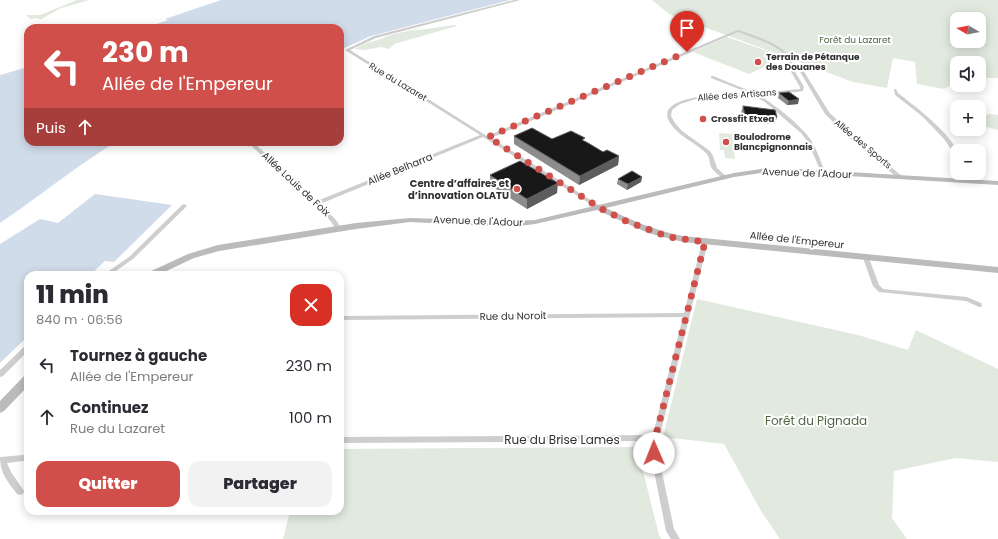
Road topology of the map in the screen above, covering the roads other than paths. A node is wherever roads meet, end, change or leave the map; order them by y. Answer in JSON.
{"nodes":[{"id":1,"x":518,"y":0,"type":"edge"},
{"id":2,"x":738,"y":31,"type":"joint"},
{"id":3,"x":801,"y":70,"type":"dead end"},
{"id":4,"x":712,"y":78,"type":"dead end"},
{"id":5,"x":895,"y":90,"type":"dead end"},
{"id":6,"x":755,"y":94,"type":"junction"},
{"id":7,"x":486,"y":136,"type":"junction"},
{"id":8,"x":950,"y":144,"type":"edge"},
{"id":9,"x":254,"y":146,"type":"edge"},
{"id":10,"x":822,"y":172,"type":"junction"},
{"id":11,"x":724,"y":177,"type":"junction"},
{"id":12,"x":900,"y":177,"type":"junction"},
{"id":13,"x":977,"y":182,"type":"joint"},
{"id":14,"x":998,"y":183,"type":"edge"},
{"id":15,"x":317,"y":203,"type":"junction"},
{"id":16,"x":184,"y":206,"type":"dead end"},
{"id":17,"x":600,"y":208,"type":"junction"},
{"id":18,"x":338,"y":228,"type":"junction"},
{"id":19,"x":705,"y":242,"type":"junction"},
{"id":20,"x":866,"y":258,"type":"junction"},
{"id":21,"x":998,"y":270,"type":"edge"},
{"id":22,"x":112,"y":271,"type":"edge"},
{"id":23,"x":166,"y":271,"type":"edge"},
{"id":24,"x":979,"y":304,"type":"dead end"},
{"id":25,"x":686,"y":315,"type":"junction"},
{"id":26,"x":344,"y":318,"type":"edge"},
{"id":27,"x":24,"y":351,"type":"edge"},
{"id":28,"x":0,"y":374,"type":"edge"},
{"id":29,"x":24,"y":383,"type":"edge"},
{"id":30,"x":0,"y":408,"type":"edge"},
{"id":31,"x":651,"y":438,"type":"junction"},
{"id":32,"x":344,"y":440,"type":"edge"},
{"id":33,"x":24,"y":458,"type":"edge"},
{"id":34,"x":0,"y":460,"type":"edge"},
{"id":35,"x":20,"y":491,"type":"dead end"},
{"id":36,"x":676,"y":539,"type":"edge"}],
"edges":[{"from":1,"to":7,"type":"street","name":"Rue du Lazaret"},
{"from":2,"to":6,"type":"street","name":"Allée des Artisans"},
{"from":2,"to":7,"type":"street","name":"Allée Belharra"},
{"from":3,"to":12,"type":"street","name":"Allée des Sports"},
{"from":4,"to":6,"type":"street"},
{"from":5,"to":8,"type":"street"},
{"from":6,"to":10,"type":"street"},
{"from":6,"to":11,"type":"street","name":"Allée des Artisans"},
{"from":7,"to":15,"type":"street","name":"Allée Belharra"},
{"from":7,"to":17,"type":"street","name":"Rue du Lazaret"},
{"from":9,"to":15,"type":"street","name":"Allée Louis de Foix"},
{"from":10,"to":11,"type":"main road","name":"Avenue de l'Adour"},
{"from":10,"to":12,"type":"main road","name":"Avenue de l'Adour"},
{"from":11,"to":17,"type":"main road","name":"Avenue de l'Adour"},
{"from":12,"to":13,"type":"main road","name":"Avenue de l'Adour"},
{"from":13,"to":14,"type":"main road","name":"Avenue de l'Adour"},
{"from":15,"to":18,"type":"street","name":"Allée Louis de Foix"},
{"from":16,"to":22,"type":"street"},
{"from":17,"to":18,"type":"main road","name":"Avenue de l'Adour"},
{"from":17,"to":19,"type":"main road","name":"Allée de l'Empereur"},
{"from":18,"to":23,"type":"main road","name":"Avenue de l'Adour"},
{"from":19,"to":20,"type":"main road","name":"Allée de l'Empereur"},
{"from":19,"to":25,"type":"street"},
{"from":20,"to":21,"type":"main road","name":"Allée de l'Empereur"},
{"from":20,"to":24,"type":"street"},
{"from":25,"to":26,"type":"street","name":"Rue du Noroit"},
{"from":25,"to":31,"type":"street"},
{"from":27,"to":28,"type":"street"},
{"from":29,"to":30,"type":"main road"},
{"from":31,"to":32,"type":"street","name":"Rue du Brise Lames"},
{"from":31,"to":36,"type":"street"},
{"from":33,"to":34,"type":"street"},
{"from":34,"to":35,"type":"street"}]}
